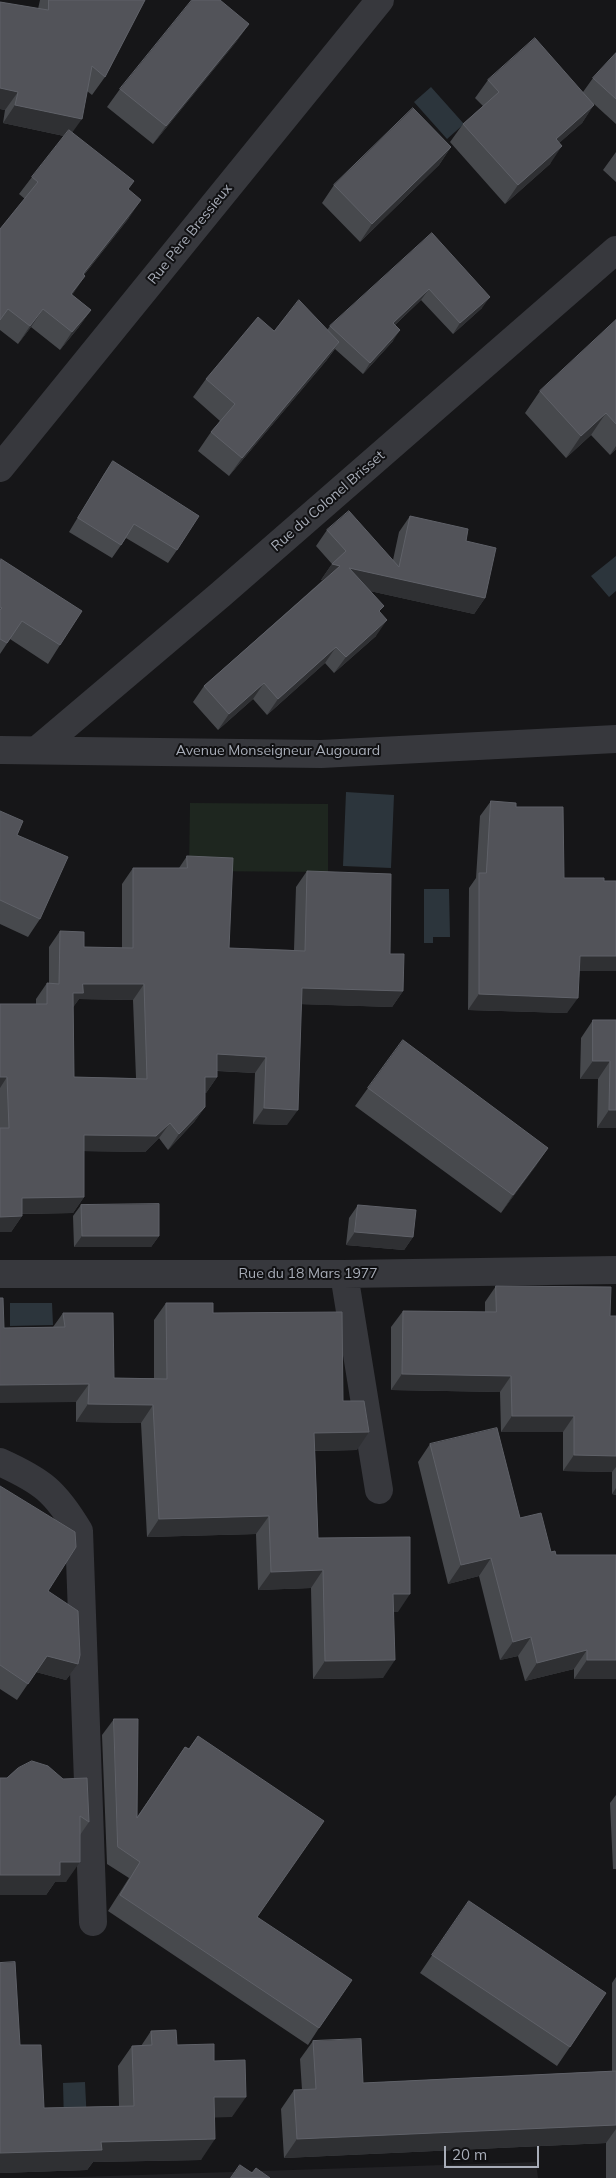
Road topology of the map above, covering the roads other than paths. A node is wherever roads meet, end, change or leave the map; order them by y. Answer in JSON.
{"nodes":[{"id":1,"x":376,"y":1,"type":"edge"},
{"id":2,"x":616,"y":250,"type":"edge"},
{"id":3,"x":0,"y":468,"type":"edge"},
{"id":4,"x":616,"y":739,"type":"edge"},
{"id":5,"x":0,"y":750,"type":"edge"},
{"id":6,"x":37,"y":750,"type":"junction"},
{"id":7,"x":616,"y":1270,"type":"edge"},
{"id":8,"x":0,"y":1274,"type":"edge"},
{"id":9,"x":344,"y":1274,"type":"junction"},
{"id":10,"x":0,"y":1462,"type":"edge"},
{"id":11,"x":379,"y":1490,"type":"dead end"},
{"id":12,"x":93,"y":1922,"type":"dead end"}],
"edges":[{"from":1,"to":3,"type":"street","name":"Rue Père Bressieux"},
{"from":2,"to":6,"type":"street","name":"Rue du Colonel Brisset"},
{"from":4,"to":6,"type":"street","name":"Avenue Monseigneur Augouard"},
{"from":5,"to":6,"type":"street","name":"Avenue Monseigneur Augouard"},
{"from":7,"to":9,"type":"street","name":"Rue du 18 Mars 1977"},
{"from":8,"to":9,"type":"street","name":"Rue du 18 Mars 1977"},
{"from":9,"to":11,"type":"street"},
{"from":10,"to":12,"type":"street"}]}
